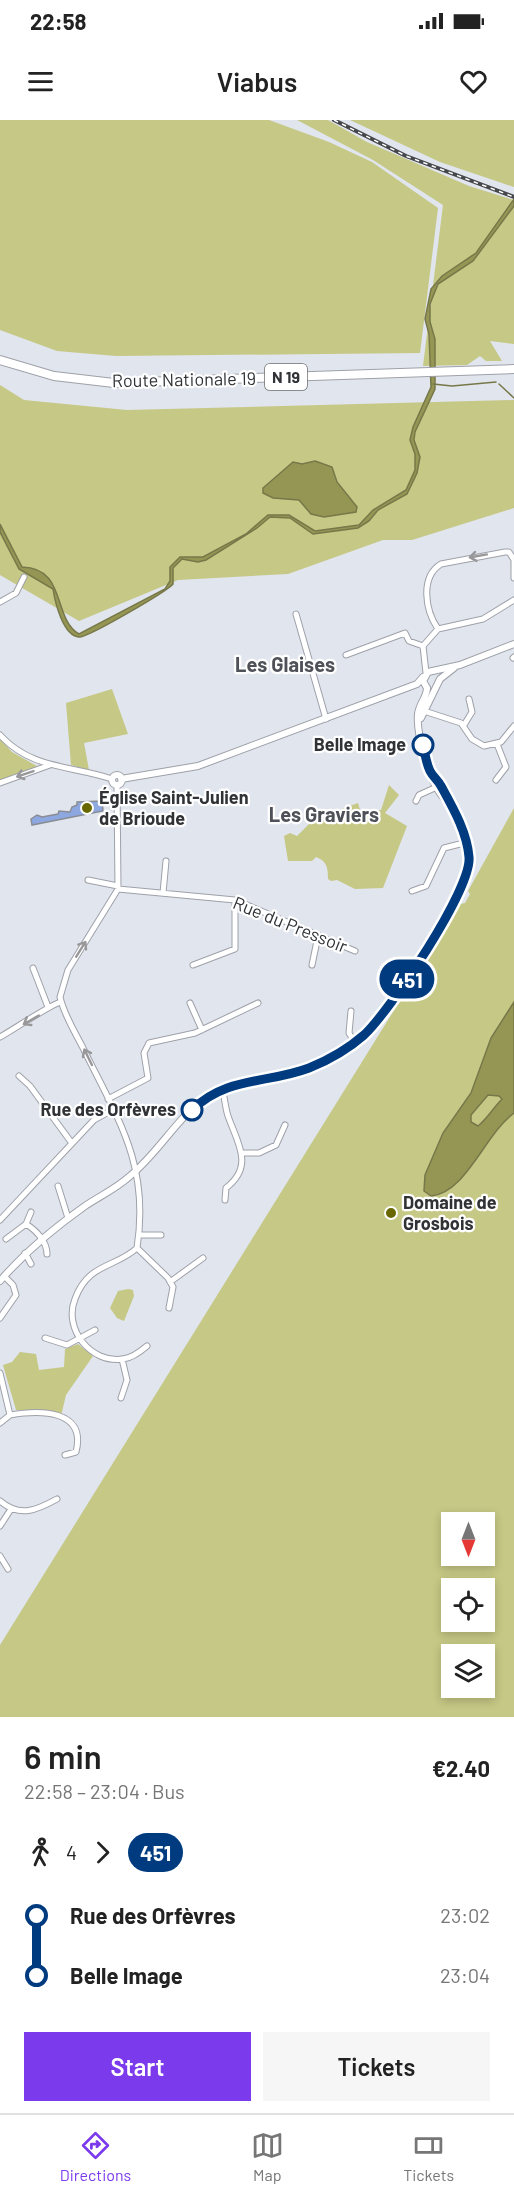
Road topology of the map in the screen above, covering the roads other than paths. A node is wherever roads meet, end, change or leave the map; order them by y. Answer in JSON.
{"nodes":[{"id":1,"x":0,"y":360,"type":"edge"},
{"id":2,"x":514,"y":369,"type":"edge"},
{"id":3,"x":514,"y":546,"type":"edge"},
{"id":4,"x":509,"y":552,"type":"junction"},
{"id":5,"x":24,"y":577,"type":"dead end"},
{"id":6,"x":514,"y":578,"type":"edge"},
{"id":7,"x":514,"y":600,"type":"edge"},
{"id":8,"x":0,"y":602,"type":"edge"},
{"id":9,"x":296,"y":614,"type":"dead end"},
{"id":10,"x":438,"y":629,"type":"junction"},
{"id":11,"x":514,"y":644,"type":"edge"},
{"id":12,"x":423,"y":646,"type":"junction"},
{"id":13,"x":346,"y":655,"type":"dead end"},
{"id":14,"x":460,"y":665,"type":"junction"},
{"id":15,"x":428,"y":672,"type":"junction"},
{"id":16,"x":440,"y":680,"type":"junction"},
{"id":17,"x":417,"y":684,"type":"junction"},
{"id":18,"x":426,"y":686,"type":"junction"},
{"id":19,"x":435,"y":688,"type":"junction"},
{"id":20,"x":469,"y":699,"type":"dead end"},
{"id":21,"x":421,"y":710,"type":"junction"},
{"id":22,"x":326,"y":719,"type":"junction"},
{"id":23,"x":464,"y":725,"type":"junction"},
{"id":24,"x":514,"y":726,"type":"edge"},
{"id":25,"x":0,"y":735,"type":"edge"},
{"id":26,"x":497,"y":744,"type":"junction"},
{"id":27,"x":50,"y":765,"type":"junction"},
{"id":28,"x":121,"y":778,"type":"junction"},
{"id":29,"x":112,"y":779,"type":"junction"},
{"id":30,"x":496,"y":780,"type":"dead end"},
{"id":31,"x":0,"y":783,"type":"edge"},
{"id":32,"x":117,"y":785,"type":"junction"},
{"id":33,"x":439,"y":787,"type":"junction"},
{"id":34,"x":416,"y":801,"type":"dead end"},
{"id":35,"x":468,"y":842,"type":"junction"},
{"id":36,"x":166,"y":861,"type":"dead end"},
{"id":37,"x":88,"y":880,"type":"dead end"},
{"id":38,"x":118,"y":887,"type":"junction"},
{"id":39,"x":412,"y":891,"type":"dead end"},
{"id":40,"x":163,"y":893,"type":"junction"},
{"id":41,"x":235,"y":900,"type":"junction"},
{"id":42,"x":318,"y":936,"type":"junction"},
{"id":43,"x":355,"y":951,"type":"dead end"},
{"id":44,"x":193,"y":965,"type":"dead end"},
{"id":45,"x":312,"y":965,"type":"dead end"},
{"id":46,"x":33,"y":968,"type":"dead end"},
{"id":47,"x":395,"y":969,"type":"dead end"},
{"id":48,"x":408,"y":977,"type":"junction"},
{"id":49,"x":61,"y":1002,"type":"junction"},
{"id":50,"x":190,"y":1003,"type":"dead end"},
{"id":51,"x":258,"y":1003,"type":"dead end"},
{"id":52,"x":48,"y":1008,"type":"junction"},
{"id":53,"x":351,"y":1011,"type":"dead end"},
{"id":54,"x":202,"y":1030,"type":"junction"},
{"id":55,"x":0,"y":1037,"type":"edge"},
{"id":56,"x":355,"y":1043,"type":"junction"},
{"id":57,"x":19,"y":1077,"type":"dead end"},
{"id":58,"x":222,"y":1089,"type":"junction"},
{"id":59,"x":108,"y":1099,"type":"junction"},
{"id":60,"x":114,"y":1109,"type":"junction"},
{"id":61,"x":285,"y":1125,"type":"dead end"},
{"id":62,"x":71,"y":1142,"type":"junction"},
{"id":63,"x":241,"y":1153,"type":"junction"},
{"id":64,"x":136,"y":1170,"type":"junction"},
{"id":65,"x":58,"y":1186,"type":"dead end"},
{"id":66,"x":225,"y":1200,"type":"dead end"},
{"id":67,"x":31,"y":1212,"type":"dead end"},
{"id":68,"x":68,"y":1218,"type":"junction"},
{"id":69,"x":0,"y":1220,"type":"edge"},
{"id":70,"x":27,"y":1224,"type":"junction"},
{"id":71,"x":139,"y":1235,"type":"junction"},
{"id":72,"x":160,"y":1235,"type":"dead end"},
{"id":73,"x":6,"y":1239,"type":"dead end"},
{"id":74,"x":42,"y":1239,"type":"junction"},
{"id":75,"x":137,"y":1248,"type":"junction"},
{"id":76,"x":25,"y":1253,"type":"junction"},
{"id":77,"x":47,"y":1254,"type":"dead end"},
{"id":78,"x":203,"y":1258,"type":"dead end"},
{"id":79,"x":32,"y":1264,"type":"dead end"},
{"id":80,"x":2,"y":1278,"type":"edge"},
{"id":81,"x":170,"y":1282,"type":"junction"},
{"id":82,"x":169,"y":1308,"type":"dead end"},
{"id":83,"x":0,"y":1318,"type":"edge"},
{"id":84,"x":94,"y":1330,"type":"dead end"},
{"id":85,"x":45,"y":1338,"type":"dead end"},
{"id":86,"x":80,"y":1338,"type":"junction"},
{"id":87,"x":147,"y":1346,"type":"dead end"},
{"id":88,"x":122,"y":1359,"type":"junction"},
{"id":89,"x":0,"y":1373,"type":"edge"},
{"id":90,"x":121,"y":1398,"type":"dead end"},
{"id":91,"x":10,"y":1415,"type":"junction"},
{"id":92,"x":0,"y":1423,"type":"edge"},
{"id":93,"x":65,"y":1455,"type":"dead end"},
{"id":94,"x":57,"y":1499,"type":"dead end"},
{"id":95,"x":1,"y":1505,"type":"edge"},
{"id":96,"x":10,"y":1509,"type":"junction"},
{"id":97,"x":0,"y":1526,"type":"edge"},
{"id":98,"x":0,"y":1556,"type":"edge"},
{"id":99,"x":8,"y":1569,"type":"dead end"}],
"edges":[{"from":1,"to":2,"type":"main road","name":"Route Nationale 19","number":"N 19"},
{"from":3,"to":4,"type":"street"},
{"from":4,"to":6,"type":"street"},
{"from":4,"to":10,"type":"street","one_way":true},
{"from":5,"to":8,"type":"street"},
{"from":7,"to":10,"type":"street"},
{"from":9,"to":22,"type":"street"},
{"from":10,"to":12,"type":"street"},
{"from":11,"to":14,"type":"street"},
{"from":12,"to":13,"type":"street"},
{"from":12,"to":15,"type":"street"},
{"from":14,"to":15,"type":"street"},
{"from":14,"to":16,"type":"street"},
{"from":15,"to":16,"type":"street"},
{"from":15,"to":17,"type":"street"},
{"from":15,"to":18,"type":"street"},
{"from":16,"to":19,"type":"street"},
{"from":17,"to":18,"type":"street"},
{"from":17,"to":22,"type":"street"},
{"from":18,"to":19,"type":"street"},
{"from":18,"to":21,"type":"street"},
{"from":19,"to":21,"type":"street"},
{"from":20,"to":23,"type":"street"},
{"from":21,"to":23,"type":"street"},
{"from":21,"to":33,"type":"street"},
{"from":22,"to":28,"type":"street"},
{"from":23,"to":26,"type":"street"},
{"from":24,"to":26,"type":"street"},
{"from":25,"to":27,"type":"street"},
{"from":26,"to":30,"type":"street"},
{"from":27,"to":29,"type":"street"},
{"from":27,"to":31,"type":"street","one_way":true},
{"from":28,"to":29,"type":"street"},
{"from":28,"to":32,"type":"street"},
{"from":29,"to":32,"type":"street"},
{"from":32,"to":38,"type":"street"},
{"from":33,"to":34,"type":"street"},
{"from":33,"to":35,"type":"street"},
{"from":35,"to":39,"type":"street"},
{"from":35,"to":48,"type":"street"},
{"from":36,"to":40,"type":"street"},
{"from":37,"to":38,"type":"street","name":"Rue du Pressoir"},
{"from":38,"to":40,"type":"street","name":"Rue du Pressoir"},
{"from":49,"to":38,"type":"street","one_way":true},
{"from":40,"to":41,"type":"street","name":"Rue du Pressoir"},
{"from":41,"to":42,"type":"street","name":"Rue du Pressoir"},
{"from":41,"to":44,"type":"street"},
{"from":42,"to":43,"type":"street","name":"Rue du Pressoir"},
{"from":42,"to":45,"type":"street"},
{"from":46,"to":52,"type":"street"},
{"from":47,"to":48,"type":"street"},
{"from":48,"to":56,"type":"street"},
{"from":49,"to":52,"type":"street"},
{"from":59,"to":49,"type":"street","one_way":true},
{"from":50,"to":54,"type":"street"},
{"from":51,"to":54,"type":"street"},
{"from":52,"to":55,"type":"street","one_way":true},
{"from":53,"to":56,"type":"street"},
{"from":54,"to":59,"type":"street"},
{"from":56,"to":58,"type":"street"},
{"from":57,"to":62,"type":"street"},
{"from":58,"to":63,"type":"street"},
{"from":58,"to":64,"type":"street"},
{"from":59,"to":60,"type":"street"},
{"from":60,"to":62,"type":"street"},
{"from":60,"to":64,"type":"street"},
{"from":61,"to":63,"type":"street"},
{"from":62,"to":69,"type":"street"},
{"from":63,"to":66,"type":"street"},
{"from":64,"to":68,"type":"street"},
{"from":64,"to":71,"type":"street"},
{"from":65,"to":68,"type":"street"},
{"from":67,"to":70,"type":"street"},
{"from":68,"to":74,"type":"street"},
{"from":70,"to":73,"type":"street"},
{"from":70,"to":74,"type":"street"},
{"from":71,"to":72,"type":"street"},
{"from":71,"to":75,"type":"street"},
{"from":74,"to":76,"type":"street"},
{"from":74,"to":77,"type":"street"},
{"from":75,"to":81,"type":"street"},
{"from":75,"to":86,"type":"street"},
{"from":76,"to":79,"type":"street"},
{"from":76,"to":80,"type":"street"},
{"from":78,"to":81,"type":"street"},
{"from":80,"to":83,"type":"street"},
{"from":81,"to":82,"type":"street"},
{"from":84,"to":86,"type":"street"},
{"from":85,"to":86,"type":"street"},
{"from":86,"to":88,"type":"street"},
{"from":87,"to":88,"type":"street"},
{"from":88,"to":90,"type":"street"},
{"from":89,"to":91,"type":"street"},
{"from":91,"to":92,"type":"street"},
{"from":91,"to":93,"type":"street"},
{"from":94,"to":96,"type":"street"},
{"from":95,"to":96,"type":"street"},
{"from":96,"to":97,"type":"street"},
{"from":98,"to":99,"type":"street"}]}
